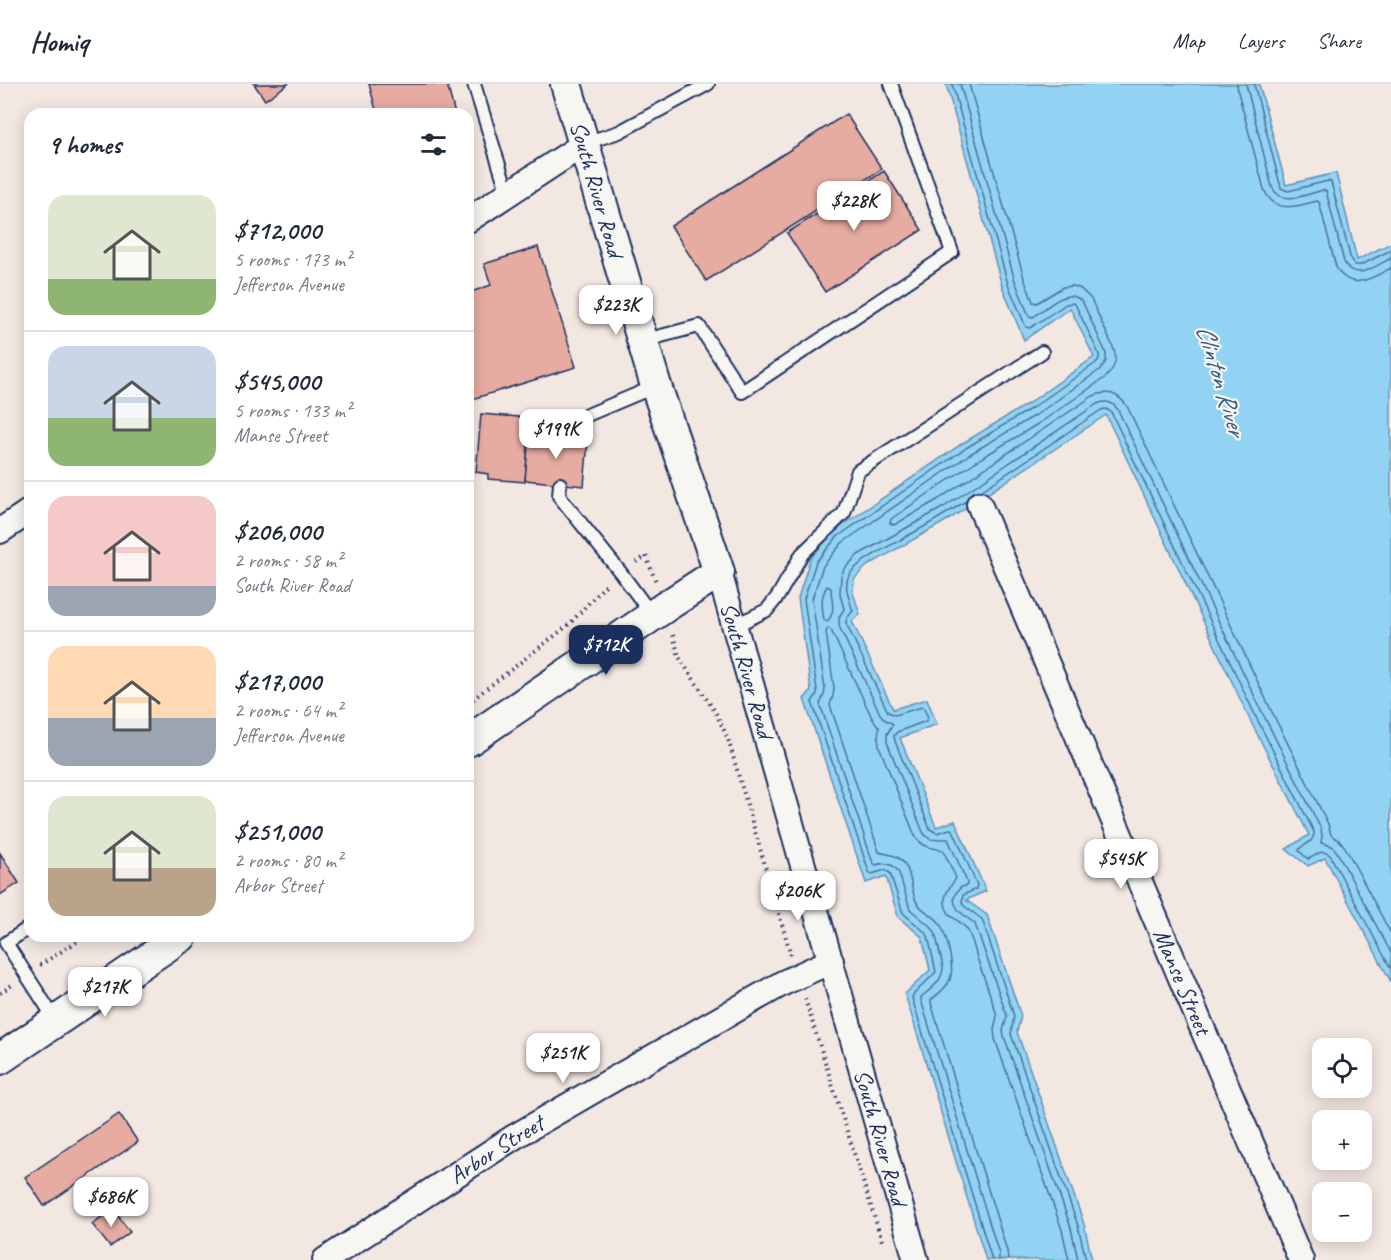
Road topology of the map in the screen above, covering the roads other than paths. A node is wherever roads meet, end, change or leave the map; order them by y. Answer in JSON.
{"nodes":[{"id":1,"x":474,"y":84,"type":"edge"},
{"id":2,"x":566,"y":84,"type":"edge"},
{"id":3,"x":708,"y":84,"type":"edge"},
{"id":4,"x":891,"y":84,"type":"edge"},
{"id":5,"x":584,"y":144,"type":"junction"},
{"id":6,"x":508,"y":194,"type":"junction"},
{"id":7,"x":474,"y":216,"type":"edge"},
{"id":8,"x":642,"y":341,"type":"junction"},
{"id":9,"x":1042,"y":352,"type":"dead end"},
{"id":10,"x":656,"y":386,"type":"junction"},
{"id":11,"x":564,"y":438,"type":"dead end"},
{"id":12,"x":560,"y":484,"type":"dead end"},
{"id":13,"x":979,"y":504,"type":"dead end"},
{"id":14,"x":24,"y":515,"type":"edge"},
{"id":15,"x":0,"y":531,"type":"edge"},
{"id":16,"x":719,"y":572,"type":"junction"},
{"id":17,"x":658,"y":611,"type":"junction"},
{"id":18,"x":734,"y":626,"type":"junction"},
{"id":19,"x":474,"y":737,"type":"edge"},
{"id":20,"x":24,"y":931,"type":"edge"},
{"id":21,"x":173,"y":942,"type":"edge"},
{"id":22,"x":831,"y":961,"type":"junction"},
{"id":23,"x":57,"y":1022,"type":"junction"},
{"id":24,"x":0,"y":1059,"type":"edge"},
{"id":25,"x":325,"y":1260,"type":"edge"},
{"id":26,"x":916,"y":1260,"type":"edge"},
{"id":27,"x":1301,"y":1260,"type":"edge"}],
"edges":[{"from":1,"to":6,"type":"lane"},
{"from":2,"to":5,"type":"street","name":"South River Road"},
{"from":3,"to":5,"type":"lane"},
{"from":4,"to":8,"type":"lane"},
{"from":5,"to":6,"type":"street"},
{"from":5,"to":8,"type":"street","name":"South River Road"},
{"from":6,"to":7,"type":"street"},
{"from":8,"to":10,"type":"street","name":"South River Road"},
{"from":9,"to":18,"type":"lane"},
{"from":10,"to":11,"type":"lane"},
{"from":10,"to":16,"type":"street","name":"South River Road"},
{"from":12,"to":17,"type":"lane"},
{"from":13,"to":27,"type":"street","name":"Manse Street"},
{"from":14,"to":15,"type":"street"},
{"from":16,"to":17,"type":"street"},
{"from":16,"to":18,"type":"street","name":"South River Road"},
{"from":17,"to":19,"type":"street"},
{"from":18,"to":22,"type":"street","name":"South River Road"},
{"from":20,"to":23,"type":"lane"},
{"from":21,"to":23,"type":"street"},
{"from":22,"to":25,"type":"street","name":"Arbor Street"},
{"from":22,"to":26,"type":"street","name":"South River Road"},
{"from":23,"to":24,"type":"street"}]}
